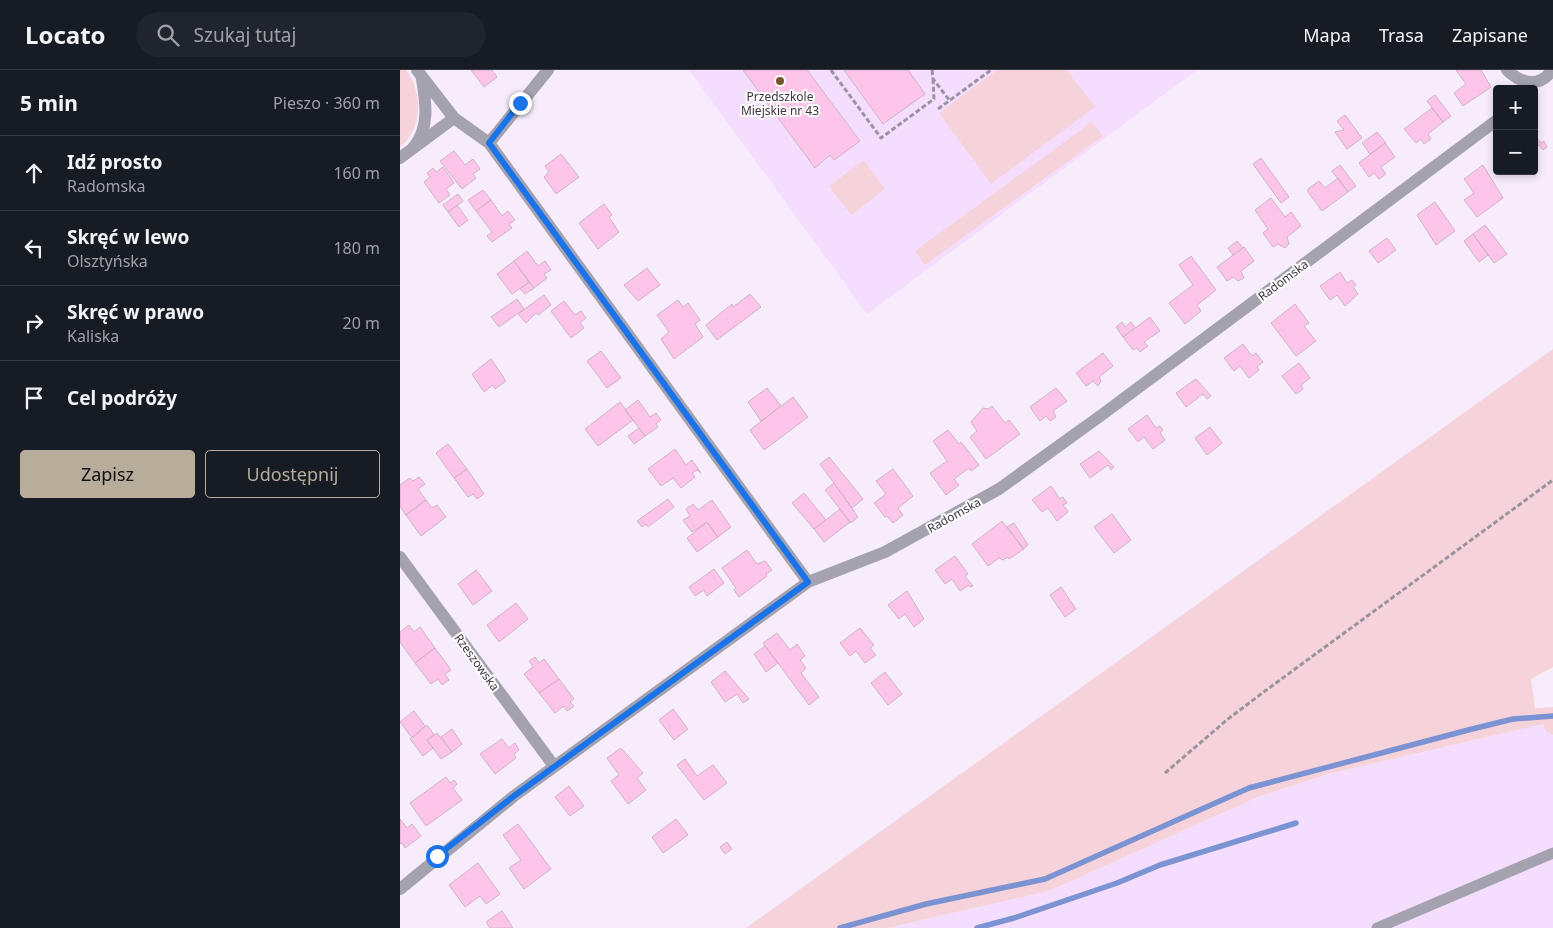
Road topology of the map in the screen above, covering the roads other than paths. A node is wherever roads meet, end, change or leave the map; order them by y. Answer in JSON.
{"nodes":[{"id":1,"x":548,"y":70,"type":"edge"},
{"id":2,"x":1507,"y":70,"type":"edge"},
{"id":3,"x":1552,"y":70,"type":"edge"},
{"id":4,"x":419,"y":73,"type":"edge"},
{"id":5,"x":1530,"y":85,"type":"edge"},
{"id":6,"x":1534,"y":85,"type":"edge"},
{"id":7,"x":454,"y":118,"type":"junction"},
{"id":8,"x":1493,"y":123,"type":"edge"},
{"id":9,"x":489,"y":143,"type":"junction"},
{"id":10,"x":413,"y":148,"type":"junction"},
{"id":11,"x":400,"y":158,"type":"edge"},
{"id":12,"x":400,"y":557,"type":"edge"},
{"id":13,"x":808,"y":582,"type":"junction"},
{"id":14,"x":554,"y":766,"type":"junction"},
{"id":15,"x":1553,"y":853,"type":"edge"},
{"id":16,"x":400,"y":889,"type":"edge"},
{"id":17,"x":1377,"y":928,"type":"edge"}],
"edges":[{"from":1,"to":9,"type":"street"},
{"from":2,"to":5,"type":"street"},
{"from":3,"to":6,"type":"street"},
{"from":4,"to":7,"type":"street"},
{"from":4,"to":10,"type":"street"},
{"from":7,"to":9,"type":"street"},
{"from":7,"to":10,"type":"street"},
{"from":8,"to":13,"type":"street","name":"Radomska"},
{"from":9,"to":13,"type":"street"},
{"from":10,"to":11,"type":"street"},
{"from":12,"to":14,"type":"street","name":"Rzeszowska"},
{"from":13,"to":14,"type":"street","name":"Radomska"},
{"from":14,"to":16,"type":"street","name":"Radomska"},
{"from":15,"to":17,"type":"lane"}]}
